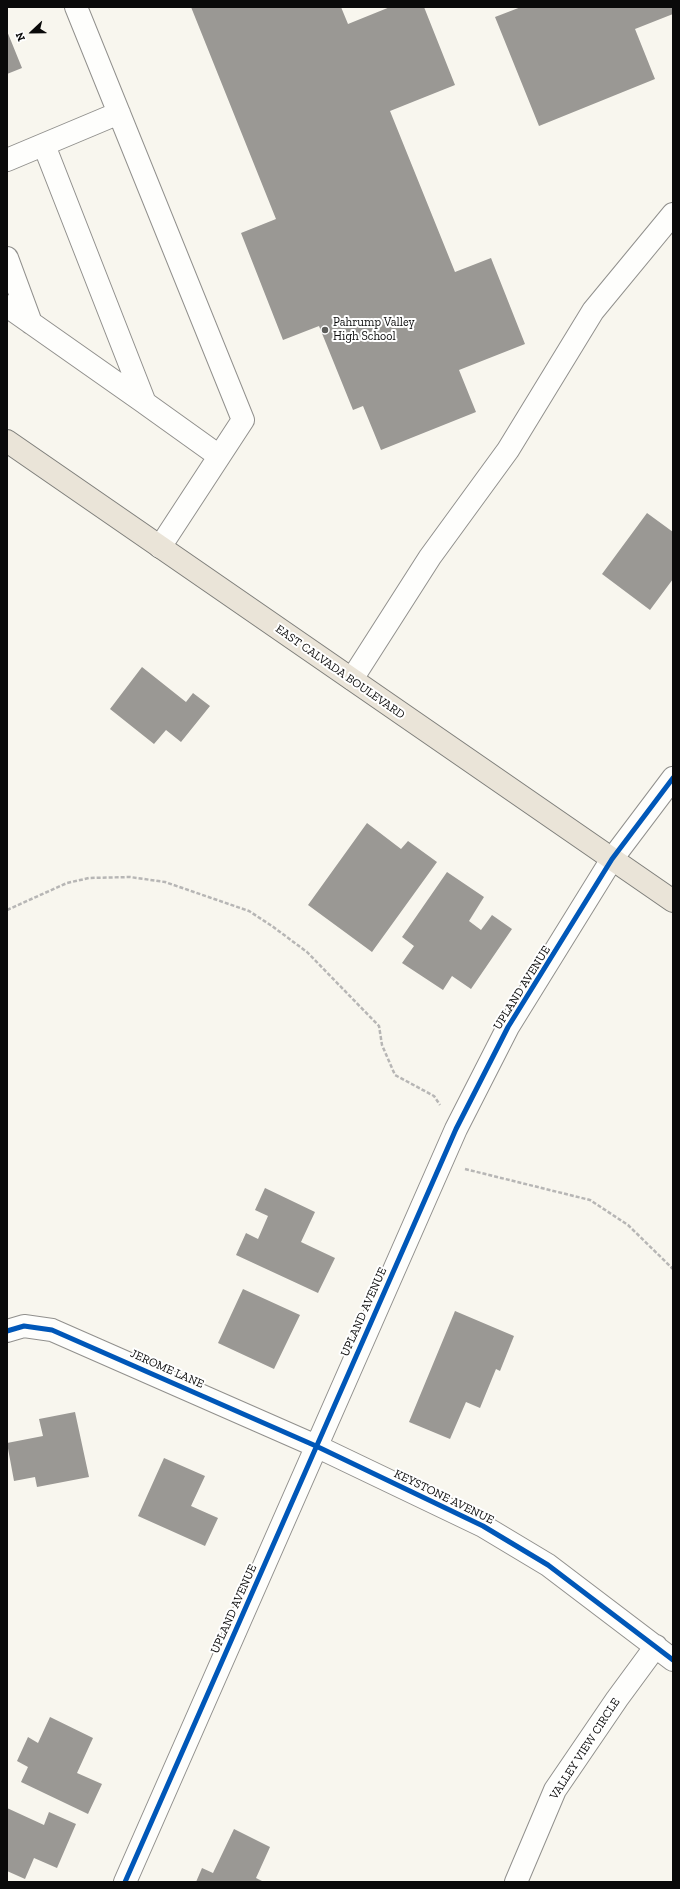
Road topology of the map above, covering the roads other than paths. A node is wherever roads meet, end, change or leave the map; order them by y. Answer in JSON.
{"nodes":[{"id":1,"x":76,"y":7,"type":"edge"},
{"id":2,"x":119,"y":113,"type":"junction"},
{"id":3,"x":44,"y":145,"type":"junction"},
{"id":4,"x":7,"y":160,"type":"edge"},
{"id":5,"x":673,"y":214,"type":"edge"},
{"id":6,"x":7,"y":258,"type":"edge"},
{"id":7,"x":7,"y":306,"type":"edge"},
{"id":8,"x":31,"y":323,"type":"junction"},
{"id":9,"x":144,"y":403,"type":"junction"},
{"id":10,"x":7,"y":441,"type":"edge"},
{"id":11,"x":219,"y":456,"type":"junction"},
{"id":12,"x":160,"y":547,"type":"junction"},
{"id":13,"x":352,"y":679,"type":"junction"},
{"id":14,"x":673,"y":778,"type":"edge"},
{"id":15,"x":612,"y":859,"type":"junction"},
{"id":16,"x":673,"y":901,"type":"edge"},
{"id":17,"x":7,"y":1331,"type":"edge"},
{"id":18,"x":316,"y":1446,"type":"junction"},
{"id":19,"x":656,"y":1646,"type":"junction"},
{"id":20,"x":673,"y":1660,"type":"edge"},
{"id":21,"x":125,"y":1882,"type":"edge"},
{"id":22,"x":516,"y":1882,"type":"edge"}],
"edges":[{"from":1,"to":2,"type":"street"},
{"from":2,"to":3,"type":"street"},
{"from":2,"to":11,"type":"street"},
{"from":3,"to":4,"type":"street"},
{"from":3,"to":9,"type":"street"},
{"from":5,"to":13,"type":"street"},
{"from":6,"to":8,"type":"street"},
{"from":7,"to":8,"type":"street"},
{"from":8,"to":9,"type":"street"},
{"from":9,"to":11,"type":"street"},
{"from":10,"to":12,"type":"main road","name":"EAST CALVADA BOULEVARD"},
{"from":11,"to":12,"type":"street"},
{"from":12,"to":13,"type":"main road","name":"EAST CALVADA BOULEVARD"},
{"from":13,"to":15,"type":"main road","name":"EAST CALVADA BOULEVARD"},
{"from":14,"to":15,"type":"street","name":"UPLAND AVENUE"},
{"from":15,"to":16,"type":"main road","name":"EAST CALVADA BOULEVARD"},
{"from":15,"to":18,"type":"street","name":"UPLAND AVENUE"},
{"from":17,"to":18,"type":"street","name":"JEROME LANE"},
{"from":18,"to":19,"type":"street","name":"KEYSTONE AVENUE"},
{"from":18,"to":21,"type":"street","name":"UPLAND AVENUE"},
{"from":19,"to":20,"type":"street","name":"KEYSTONE AVENUE"},
{"from":19,"to":22,"type":"street","name":"VALLEY VIEW CIRCLE"}]}
